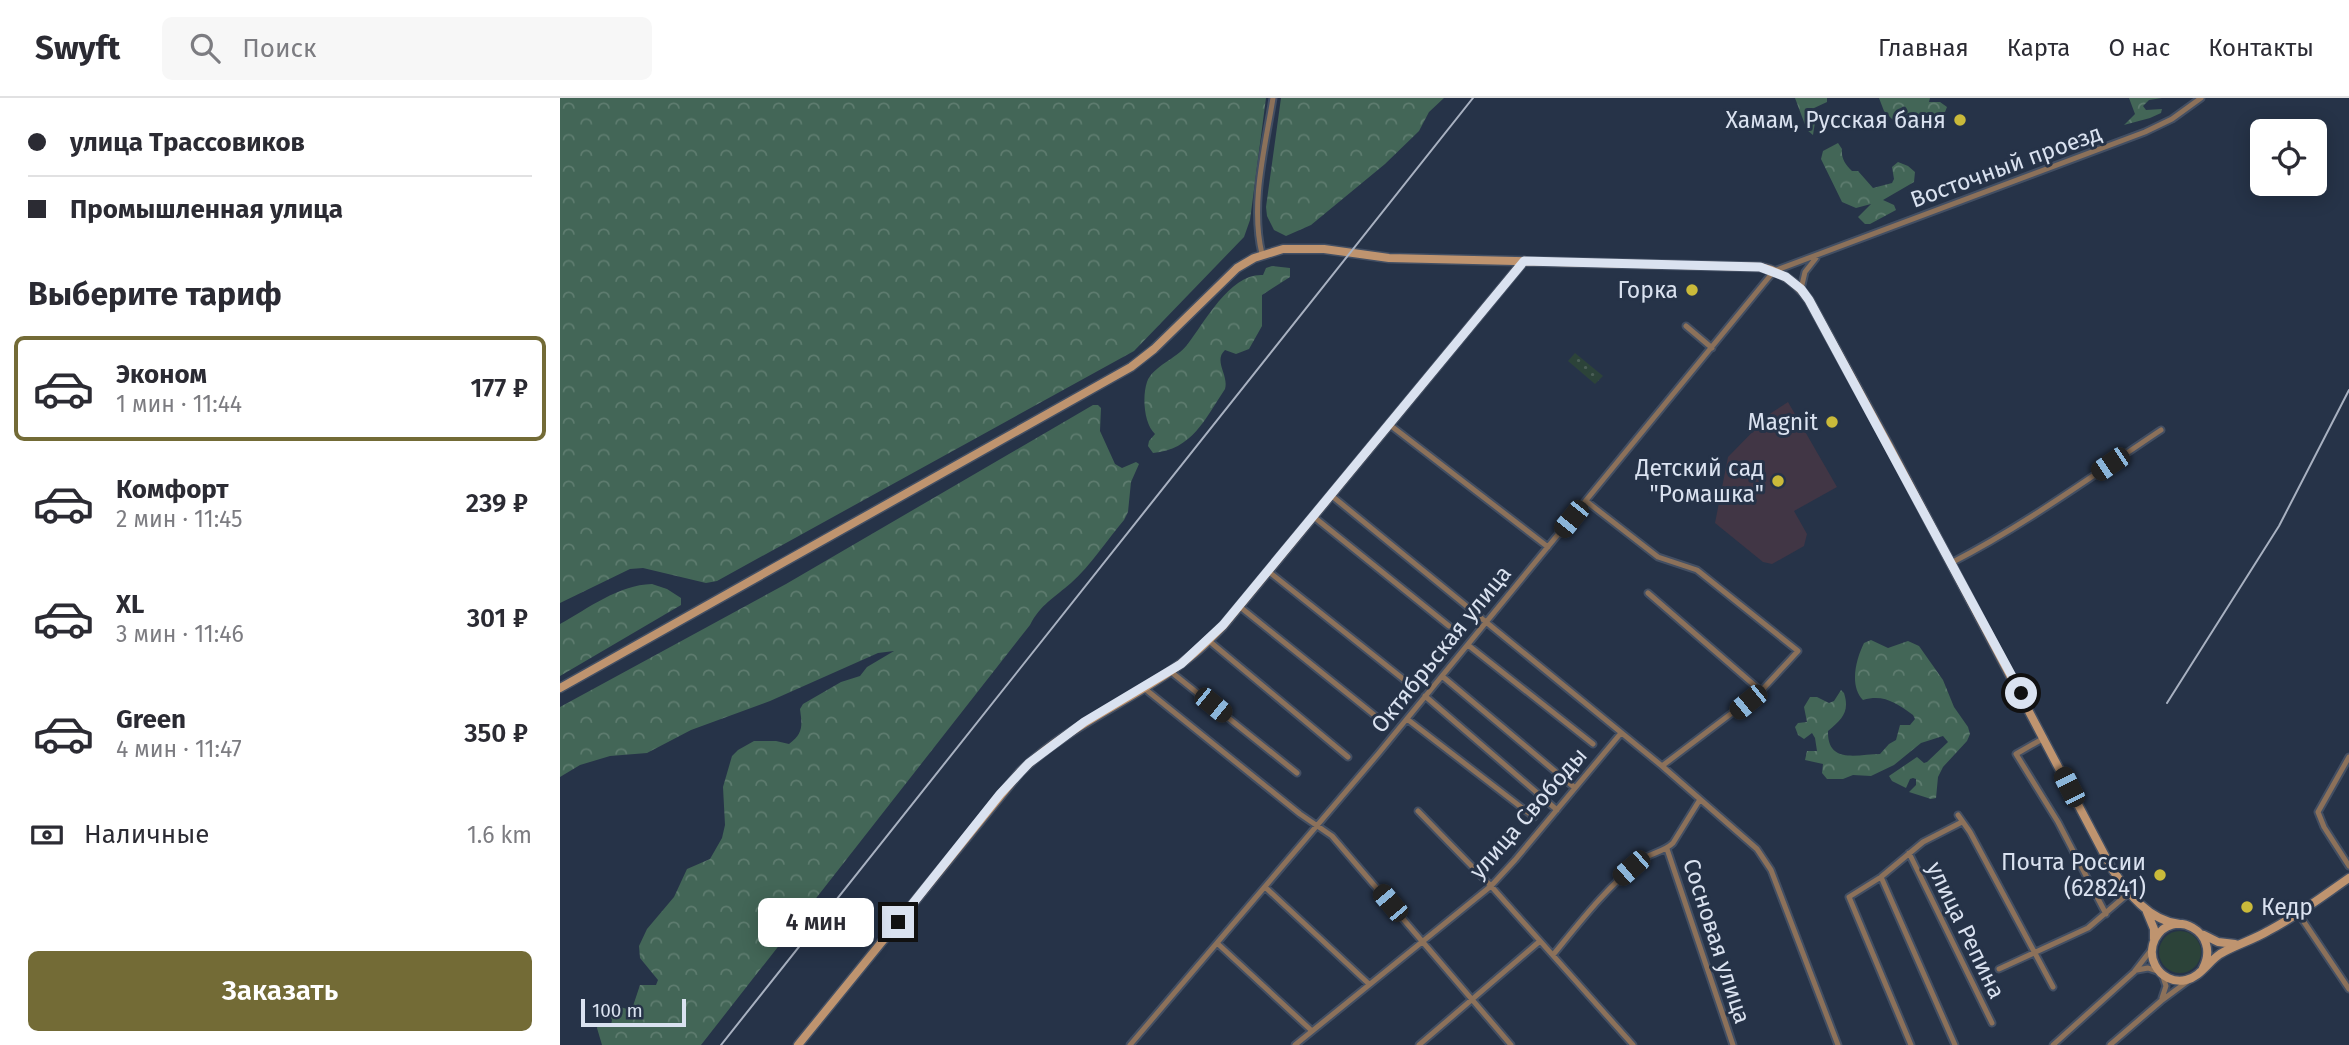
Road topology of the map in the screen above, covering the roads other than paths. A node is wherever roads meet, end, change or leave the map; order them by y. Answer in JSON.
{"nodes":[{"id":1,"x":1273,"y":98,"type":"edge"},
{"id":2,"x":2201,"y":98,"type":"edge"},
{"id":3,"x":1262,"y":254,"type":"junction"},
{"id":4,"x":1818,"y":255,"type":"junction"},
{"id":5,"x":1524,"y":261,"type":"junction"},
{"id":6,"x":1774,"y":271,"type":"junction"},
{"id":7,"x":1801,"y":289,"type":"junction"},
{"id":8,"x":1686,"y":326,"type":"dead end"},
{"id":9,"x":1712,"y":348,"type":"junction"},
{"id":10,"x":1390,"y":425,"type":"junction"},
{"id":11,"x":2161,"y":430,"type":"dead end"},
{"id":12,"x":1332,"y":496,"type":"junction"},
{"id":13,"x":1586,"y":500,"type":"junction"},
{"id":14,"x":1314,"y":517,"type":"junction"},
{"id":15,"x":1548,"y":547,"type":"junction"},
{"id":16,"x":1951,"y":563,"type":"junction"},
{"id":17,"x":1268,"y":571,"type":"junction"},
{"id":18,"x":1648,"y":593,"type":"dead end"},
{"id":19,"x":1239,"y":606,"type":"junction"},
{"id":20,"x":1486,"y":622,"type":"junction"},
{"id":21,"x":1449,"y":626,"type":"dead end"},
{"id":22,"x":1208,"y":640,"type":"junction"},
{"id":23,"x":1468,"y":645,"type":"junction"},
{"id":24,"x":1171,"y":671,"type":"junction"},
{"id":25,"x":1442,"y":676,"type":"junction"},
{"id":26,"x":1407,"y":682,"type":"dead end"},
{"id":27,"x":1144,"y":687,"type":"junction"},
{"id":28,"x":560,"y":688,"type":"edge"},
{"id":29,"x":1761,"y":691,"type":"junction"},
{"id":30,"x":1425,"y":696,"type":"junction"},
{"id":31,"x":1378,"y":718,"type":"dead end"},
{"id":32,"x":1407,"y":719,"type":"junction"},
{"id":33,"x":1620,"y":733,"type":"junction"},
{"id":34,"x":2044,"y":738,"type":"junction"},
{"id":35,"x":1592,"y":744,"type":"dead end"},
{"id":36,"x":1348,"y":757,"type":"dead end"},
{"id":37,"x":2349,"y":757,"type":"edge"},
{"id":38,"x":1662,"y":766,"type":"junction"},
{"id":39,"x":1297,"y":773,"type":"dead end"},
{"id":40,"x":1575,"y":788,"type":"junction"},
{"id":41,"x":1699,"y":801,"type":"junction"},
{"id":42,"x":1557,"y":810,"type":"junction"},
{"id":43,"x":1418,"y":811,"type":"dead end"},
{"id":44,"x":1958,"y":815,"type":"dead end"},
{"id":45,"x":1534,"y":817,"type":"dead end"},
{"id":46,"x":1962,"y":822,"type":"junction"},
{"id":47,"x":1317,"y":825,"type":"junction"},
{"id":48,"x":1667,"y":849,"type":"junction"},
{"id":49,"x":1909,"y":853,"type":"junction"},
{"id":50,"x":2349,"y":866,"type":"edge"},
{"id":51,"x":1881,"y":877,"type":"junction"},
{"id":52,"x":2349,"y":878,"type":"edge"},
{"id":53,"x":1490,"y":886,"type":"junction"},
{"id":54,"x":1265,"y":887,"type":"junction"},
{"id":55,"x":2130,"y":892,"type":"junction"},
{"id":56,"x":2143,"y":907,"type":"junction"},
{"id":57,"x":2298,"y":913,"type":"junction"},
{"id":58,"x":2106,"y":914,"type":"junction"},
{"id":59,"x":2180,"y":924,"type":"junction"},
{"id":60,"x":2197,"y":930,"type":"junction"},
{"id":61,"x":1422,"y":941,"type":"junction"},
{"id":62,"x":1541,"y":941,"type":"junction"},
{"id":63,"x":1217,"y":943,"type":"junction"},
{"id":64,"x":2153,"y":943,"type":"junction"},
{"id":65,"x":2238,"y":944,"type":"junction"},
{"id":66,"x":2034,"y":952,"type":"junction"},
{"id":67,"x":1553,"y":955,"type":"junction"},
{"id":68,"x":2203,"y":968,"type":"junction"},
{"id":69,"x":1999,"y":969,"type":"dead end"},
{"id":70,"x":2134,"y":972,"type":"junction"},
{"id":71,"x":2160,"y":973,"type":"junction"},
{"id":72,"x":2192,"y":978,"type":"junction"},
{"id":73,"x":1369,"y":984,"type":"junction"},
{"id":74,"x":2053,"y":987,"type":"dead end"},
{"id":75,"x":2349,"y":989,"type":"edge"},
{"id":76,"x":1472,"y":1000,"type":"junction"},
{"id":77,"x":2161,"y":1001,"type":"junction"},
{"id":78,"x":1992,"y":1023,"type":"dead end"},
{"id":79,"x":1312,"y":1031,"type":"junction"},
{"id":80,"x":799,"y":1045,"type":"edge"},
{"id":81,"x":1130,"y":1045,"type":"edge"},
{"id":82,"x":1295,"y":1045,"type":"edge"},
{"id":83,"x":1419,"y":1045,"type":"edge"},
{"id":84,"x":1511,"y":1045,"type":"edge"},
{"id":85,"x":1633,"y":1045,"type":"edge"},
{"id":86,"x":1733,"y":1045,"type":"edge"},
{"id":87,"x":1838,"y":1045,"type":"edge"},
{"id":88,"x":1911,"y":1045,"type":"edge"},
{"id":89,"x":1955,"y":1045,"type":"edge"},
{"id":90,"x":2053,"y":1045,"type":"edge"},
{"id":91,"x":2109,"y":1045,"type":"edge"}],
"edges":[{"from":1,"to":3,"type":"street"},
{"from":2,"to":4,"type":"street","name":"Восточный проезд"},
{"from":3,"to":5,"type":"main road"},
{"from":3,"to":28,"type":"main road"},
{"from":4,"to":6,"type":"street","name":"Восточный проезд"},
{"from":4,"to":7,"type":"street"},
{"from":5,"to":6,"type":"main road"},
{"from":5,"to":10,"type":"main road"},
{"from":6,"to":7,"type":"main road"},
{"from":6,"to":9,"type":"street","name":"Октябрьская улица"},
{"from":7,"to":16,"type":"main road"},
{"from":8,"to":9,"type":"street"},
{"from":9,"to":13,"type":"street","name":"Октябрьская улица"},
{"from":10,"to":12,"type":"main road"},
{"from":10,"to":15,"type":"street"},
{"from":11,"to":16,"type":"street"},
{"from":12,"to":14,"type":"main road"},
{"from":12,"to":20,"type":"street"},
{"from":13,"to":15,"type":"street","name":"Октябрьская улица"},
{"from":13,"to":29,"type":"street"},
{"from":14,"to":17,"type":"main road"},
{"from":14,"to":21,"type":"street"},
{"from":15,"to":20,"type":"street","name":"Октябрьская улица"},
{"from":16,"to":34,"type":"main road"},
{"from":17,"to":19,"type":"main road"},
{"from":17,"to":26,"type":"street"},
{"from":18,"to":29,"type":"street"},
{"from":19,"to":22,"type":"main road"},
{"from":19,"to":31,"type":"street"},
{"from":20,"to":23,"type":"street","name":"Октябрьская улица"},
{"from":20,"to":33,"type":"street"},
{"from":22,"to":24,"type":"main road"},
{"from":22,"to":36,"type":"street"},
{"from":23,"to":25,"type":"street","name":"Октябрьская улица"},
{"from":23,"to":35,"type":"street"},
{"from":24,"to":27,"type":"main road"},
{"from":24,"to":39,"type":"street"},
{"from":25,"to":30,"type":"street","name":"Октябрьская улица"},
{"from":25,"to":40,"type":"street"},
{"from":27,"to":47,"type":"street"},
{"from":27,"to":80,"type":"main road"},
{"from":29,"to":38,"type":"street"},
{"from":30,"to":32,"type":"street","name":"Октябрьская улица"},
{"from":30,"to":42,"type":"street"},
{"from":32,"to":45,"type":"street"},
{"from":32,"to":47,"type":"street","name":"Октябрьская улица"},
{"from":33,"to":38,"type":"street"},
{"from":33,"to":40,"type":"street","name":"улица Свободы"},
{"from":34,"to":55,"type":"main road"},
{"from":34,"to":58,"type":"street"},
{"from":37,"to":50,"type":"street"},
{"from":38,"to":41,"type":"street"},
{"from":40,"to":42,"type":"street","name":"улица Свободы"},
{"from":41,"to":48,"type":"street"},
{"from":41,"to":87,"type":"street"},
{"from":42,"to":53,"type":"street","name":"улица Свободы"},
{"from":43,"to":53,"type":"street"},
{"from":44,"to":46,"type":"street"},
{"from":46,"to":49,"type":"street"},
{"from":46,"to":66,"type":"street"},
{"from":47,"to":54,"type":"street","name":"Октябрьская улица"},
{"from":47,"to":61,"type":"street"},
{"from":48,"to":67,"type":"street"},
{"from":48,"to":86,"type":"street","name":"Сосновая улица"},
{"from":49,"to":51,"type":"street"},
{"from":49,"to":78,"type":"street","name":"улица Репина"},
{"from":51,"to":88,"type":"street"},
{"from":51,"to":89,"type":"street"},
{"from":52,"to":57,"type":"main road"},
{"from":53,"to":61,"type":"street","name":"улица Свободы"},
{"from":53,"to":62,"type":"street"},
{"from":54,"to":63,"type":"street","name":"Октябрьская улица"},
{"from":54,"to":73,"type":"street"},
{"from":55,"to":56,"type":"main road"},
{"from":55,"to":58,"type":"street"},
{"from":56,"to":59,"type":"main road"},
{"from":56,"to":64,"type":"main road"},
{"from":57,"to":65,"type":"main road"},
{"from":57,"to":75,"type":"street"},
{"from":58,"to":66,"type":"street"},
{"from":59,"to":60,"type":"main road"},
{"from":59,"to":64,"type":"main road"},
{"from":60,"to":65,"type":"main road"},
{"from":60,"to":68,"type":"main road"},
{"from":61,"to":73,"type":"street","name":"улица Свободы"},
{"from":61,"to":76,"type":"street"},
{"from":62,"to":67,"type":"street"},
{"from":62,"to":76,"type":"street"},
{"from":63,"to":79,"type":"street"},
{"from":63,"to":81,"type":"street","name":"Октябрьская улица"},
{"from":64,"to":70,"type":"street"},
{"from":64,"to":71,"type":"main road"},
{"from":65,"to":68,"type":"main road"},
{"from":66,"to":69,"type":"street"},
{"from":66,"to":74,"type":"street"},
{"from":67,"to":85,"type":"street"},
{"from":68,"to":72,"type":"main road"},
{"from":70,"to":71,"type":"street"},
{"from":70,"to":90,"type":"street"},
{"from":71,"to":72,"type":"main road"},
{"from":71,"to":77,"type":"street"},
{"from":72,"to":77,"type":"street"},
{"from":73,"to":79,"type":"street","name":"улица Свободы"},
{"from":76,"to":83,"type":"street"},
{"from":76,"to":84,"type":"street"},
{"from":77,"to":91,"type":"street"},
{"from":79,"to":82,"type":"street","name":"улица Свободы"}]}
